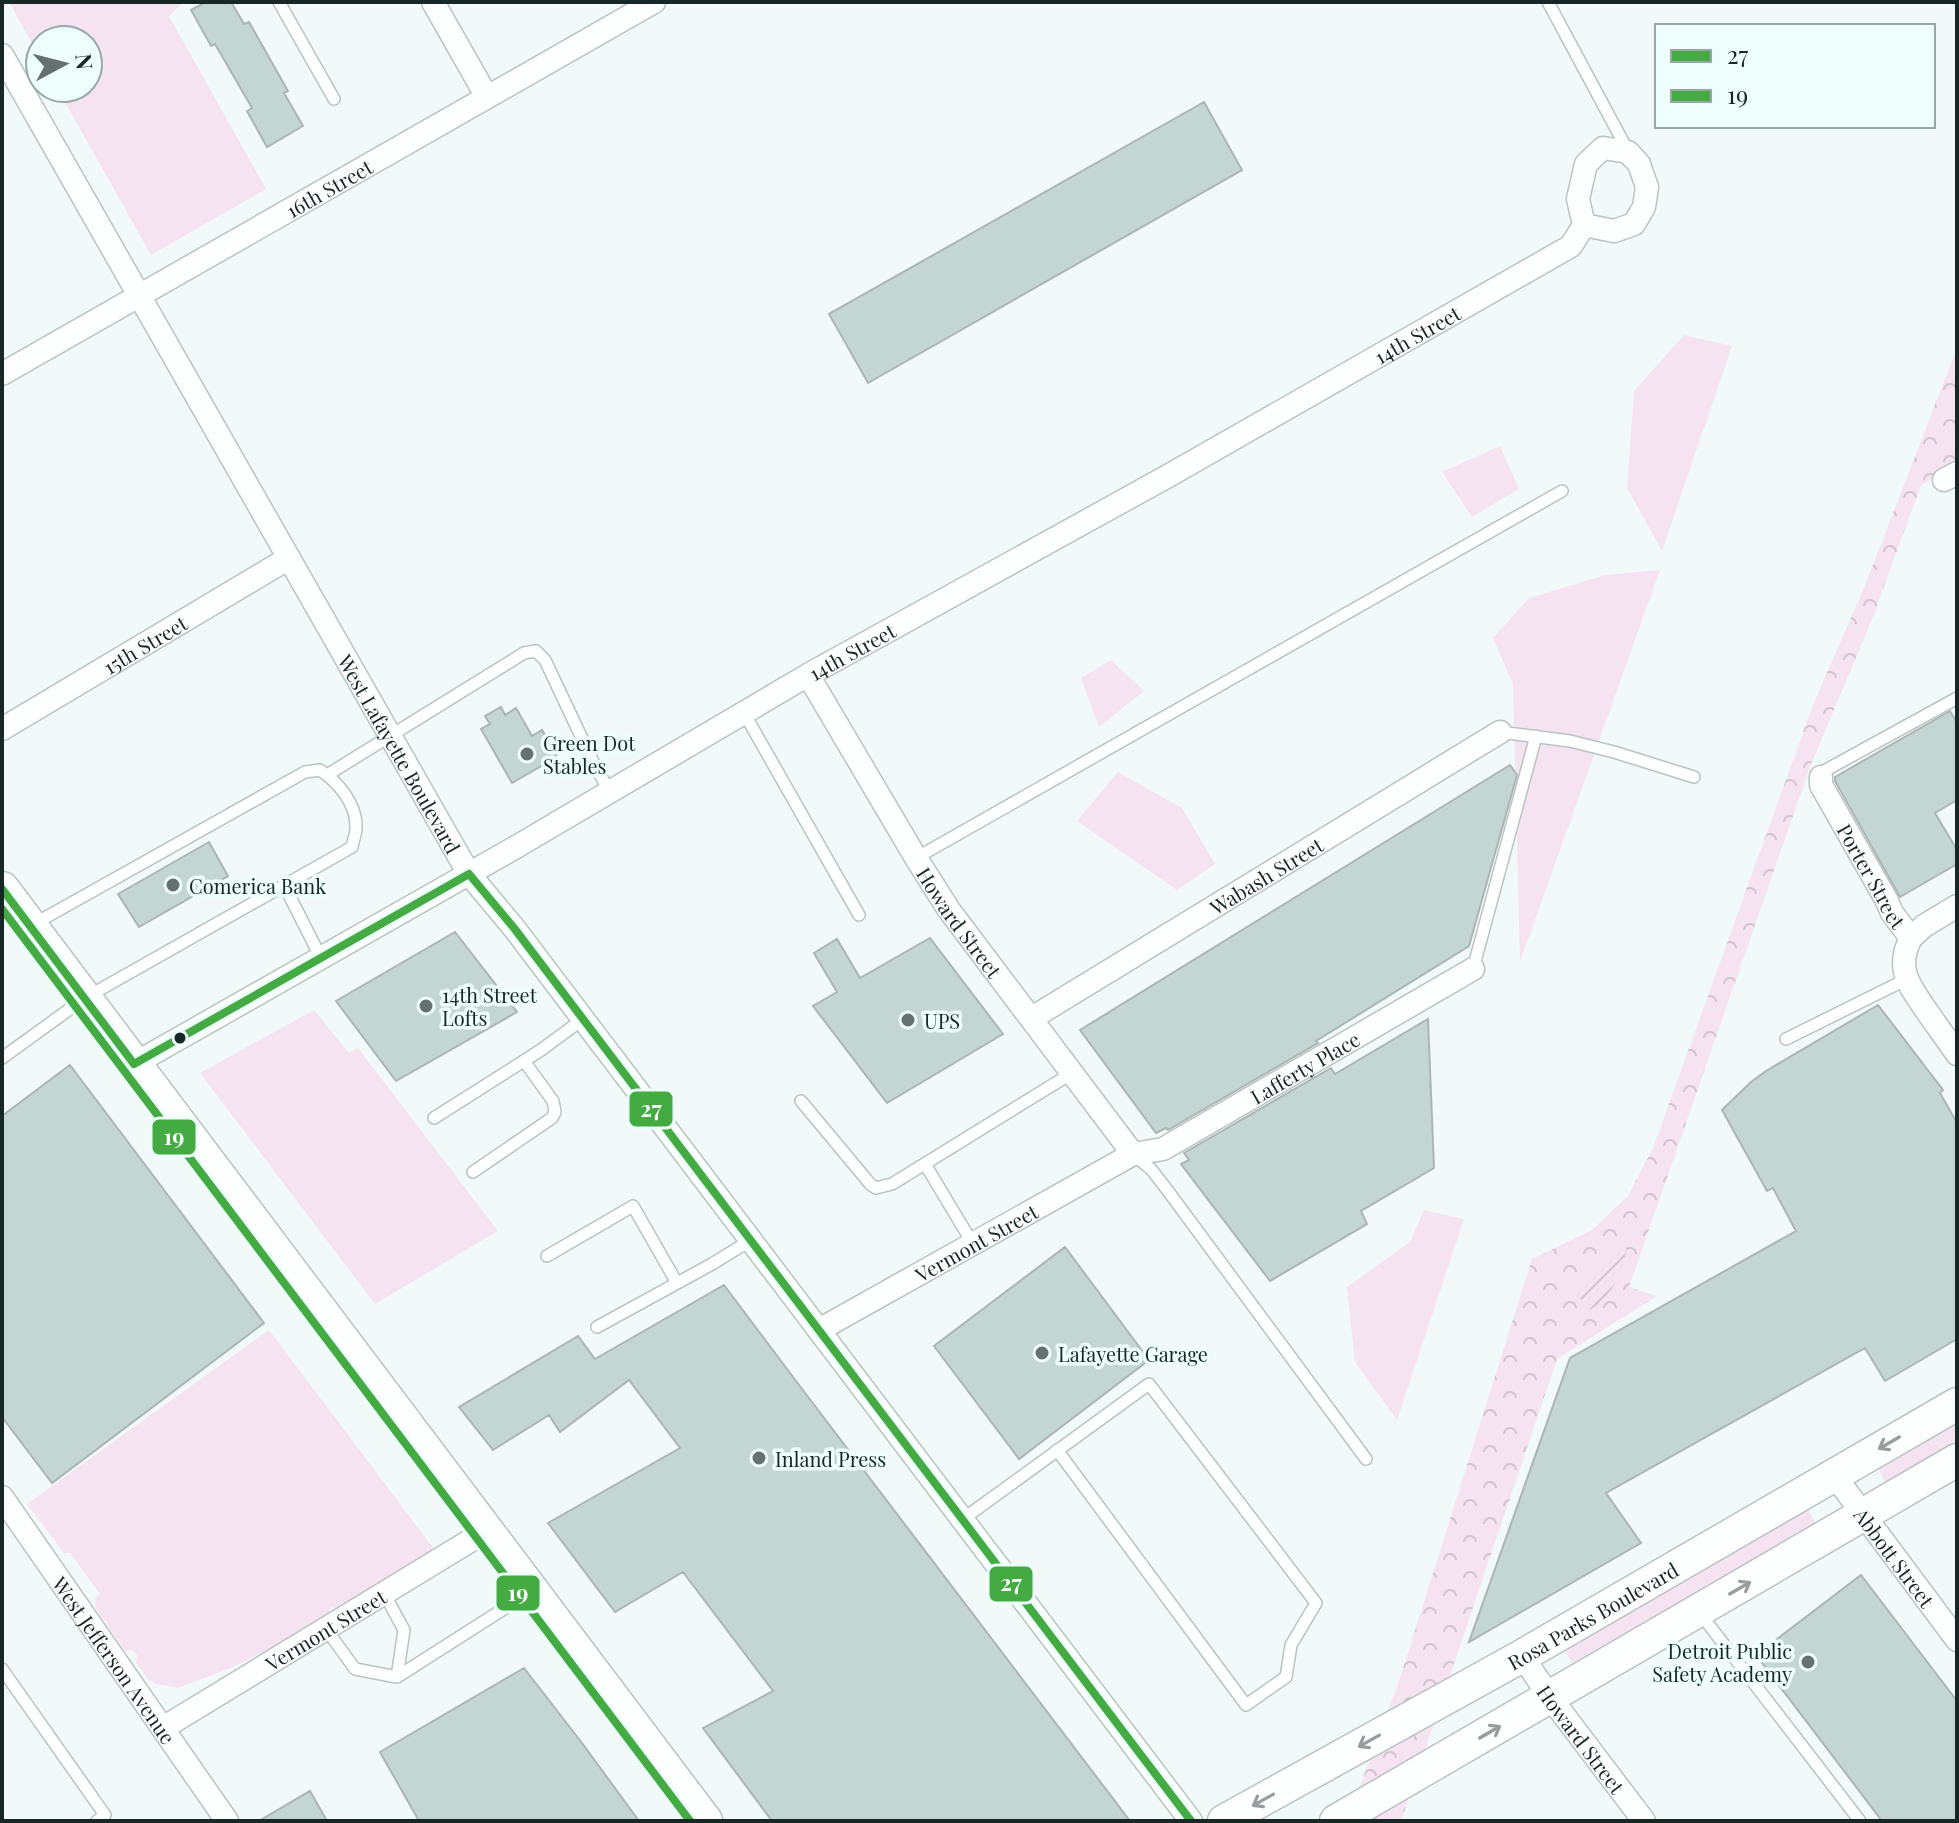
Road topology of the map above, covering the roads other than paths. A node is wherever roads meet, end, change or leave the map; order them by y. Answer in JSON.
{"nodes":[{"id":1,"x":279,"y":2,"type":"edge"},
{"id":2,"x":433,"y":2,"type":"edge"},
{"id":3,"x":654,"y":2,"type":"edge"},
{"id":4,"x":1548,"y":2,"type":"edge"},
{"id":5,"x":2,"y":55,"type":"edge"},
{"id":6,"x":487,"y":97,"type":"junction"},
{"id":7,"x":334,"y":99,"type":"dead end"},
{"id":8,"x":1628,"y":152,"type":"junction"},
{"id":9,"x":1584,"y":225,"type":"junction"},
{"id":10,"x":139,"y":296,"type":"junction"},
{"id":11,"x":2,"y":374,"type":"edge"},
{"id":12,"x":1562,"y":491,"type":"dead end"},
{"id":13,"x":289,"y":558,"type":"junction"},
{"id":14,"x":808,"y":675,"type":"junction"},
{"id":15,"x":1957,"y":698,"type":"edge"},
{"id":16,"x":744,"y":713,"type":"junction"},
{"id":17,"x":2,"y":729,"type":"edge"},
{"id":18,"x":1500,"y":732,"type":"joint"},
{"id":19,"x":390,"y":736,"type":"junction"},
{"id":20,"x":1536,"y":736,"type":"junction"},
{"id":21,"x":327,"y":775,"type":"junction"},
{"id":22,"x":1694,"y":777,"type":"dead end"},
{"id":23,"x":1821,"y":777,"type":"joint"},
{"id":24,"x":610,"y":792,"type":"junction"},
{"id":25,"x":916,"y":858,"type":"junction"},
{"id":26,"x":469,"y":874,"type":"junction"},
{"id":27,"x":284,"y":885,"type":"junction"},
{"id":28,"x":2,"y":889,"type":"edge"},
{"id":29,"x":1957,"y":906,"type":"edge"},
{"id":30,"x":859,"y":915,"type":"dead end"},
{"id":31,"x":30,"y":926,"type":"junction"},
{"id":32,"x":1911,"y":938,"type":"junction"},
{"id":33,"x":321,"y":958,"type":"junction"},
{"id":34,"x":1473,"y":969,"type":"joint"},
{"id":35,"x":1907,"y":979,"type":"junction"},
{"id":36,"x":85,"y":998,"type":"junction"},
{"id":37,"x":1032,"y":1018,"type":"junction"},
{"id":38,"x":583,"y":1019,"type":"junction"},
{"id":39,"x":1786,"y":1039,"type":"dead end"},
{"id":40,"x":1957,"y":1054,"type":"edge"},
{"id":41,"x":2,"y":1058,"type":"edge"},
{"id":42,"x":524,"y":1061,"type":"junction"},
{"id":43,"x":134,"y":1064,"type":"junction"},
{"id":44,"x":1072,"y":1073,"type":"junction"},
{"id":45,"x":801,"y":1101,"type":"dead end"},
{"id":46,"x":434,"y":1118,"type":"dead end"},
{"id":47,"x":1133,"y":1154,"type":"junction"},
{"id":48,"x":925,"y":1164,"type":"junction"},
{"id":49,"x":473,"y":1172,"type":"dead end"},
{"id":50,"x":751,"y":1240,"type":"junction"},
{"id":51,"x":973,"y":1244,"type":"junction"},
{"id":52,"x":547,"y":1256,"type":"dead end"},
{"id":53,"x":677,"y":1283,"type":"junction"},
{"id":54,"x":597,"y":1327,"type":"dead end"},
{"id":55,"x":819,"y":1330,"type":"junction"},
{"id":56,"x":1957,"y":1404,"type":"edge"},
{"id":57,"x":1057,"y":1450,"type":"junction"},
{"id":58,"x":1366,"y":1459,"type":"dead end"},
{"id":59,"x":1957,"y":1460,"type":"edge"},
{"id":60,"x":1834,"y":1475,"type":"junction"},
{"id":61,"x":2,"y":1497,"type":"edge"},
{"id":62,"x":1863,"y":1515,"type":"junction"},
{"id":63,"x":963,"y":1519,"type":"junction"},
{"id":64,"x":486,"y":1531,"type":"junction"},
{"id":65,"x":532,"y":1591,"type":"junction"},
{"id":66,"x":384,"y":1593,"type":"junction"},
{"id":67,"x":1699,"y":1612,"type":"junction"},
{"id":68,"x":326,"y":1629,"type":"junction"},
{"id":69,"x":1957,"y":1640,"type":"edge"},
{"id":70,"x":1522,"y":1656,"type":"junction"},
{"id":71,"x":2,"y":1669,"type":"edge"},
{"id":72,"x":397,"y":1677,"type":"junction"},
{"id":73,"x":1550,"y":1697,"type":"junction"},
{"id":74,"x":163,"y":1728,"type":"junction"},
{"id":75,"x":97,"y":1821,"type":"edge"},
{"id":76,"x":227,"y":1821,"type":"edge"},
{"id":77,"x":705,"y":1821,"type":"edge"},
{"id":78,"x":1191,"y":1821,"type":"edge"},
{"id":79,"x":1224,"y":1821,"type":"edge"},
{"id":80,"x":1336,"y":1821,"type":"edge"},
{"id":81,"x":1644,"y":1821,"type":"edge"},
{"id":82,"x":1860,"y":1821,"type":"edge"}],
"edges":[{"from":1,"to":7,"type":"lane"},
{"from":2,"to":6,"type":"street"},
{"from":3,"to":6,"type":"street","name":"16th Street"},
{"from":4,"to":8,"type":"lane"},
{"from":5,"to":10,"type":"street","name":"West Lafayette Boulevard"},
{"from":6,"to":10,"type":"street","name":"16th Street"},
{"from":8,"to":9,"type":"street"},
{"from":8,"to":9,"type":"street"},
{"from":9,"to":14,"type":"street","name":"14th Street"},
{"from":10,"to":11,"type":"street","name":"16th Street"},
{"from":10,"to":13,"type":"street","name":"West Lafayette Boulevard"},
{"from":12,"to":25,"type":"lane"},
{"from":13,"to":17,"type":"street","name":"15th Street"},
{"from":13,"to":19,"type":"street","name":"West Lafayette Boulevard"},
{"from":14,"to":16,"type":"street","name":"14th Street"},
{"from":14,"to":25,"type":"street","name":"Howard Street"},
{"from":15,"to":23,"type":"lane"},
{"from":16,"to":24,"type":"street","name":"14th Street"},
{"from":16,"to":30,"type":"lane"},
{"from":18,"to":20,"type":"lane"},
{"from":18,"to":37,"type":"street","name":"Wabash Street"},
{"from":19,"to":21,"type":"lane"},
{"from":19,"to":24,"type":"lane"},
{"from":19,"to":26,"type":"street","name":"West Lafayette Boulevard"},
{"from":20,"to":22,"type":"lane"},
{"from":20,"to":34,"type":"lane"},
{"from":21,"to":27,"type":"lane"},
{"from":21,"to":31,"type":"lane"},
{"from":23,"to":32,"type":"street","name":"Porter Street"},
{"from":24,"to":26,"type":"street","name":"14th Street"},
{"from":25,"to":37,"type":"street","name":"Howard Street"},
{"from":26,"to":33,"type":"street","name":"14th Street"},
{"from":26,"to":38,"type":"street","name":"West Lafayette Boulevard"},
{"from":27,"to":33,"type":"lane"},
{"from":27,"to":36,"type":"lane"},
{"from":28,"to":31,"type":"main road"},
{"from":29,"to":32,"type":"street"},
{"from":31,"to":36,"type":"main road"},
{"from":32,"to":35,"type":"street","name":"Porter Street"},
{"from":33,"to":43,"type":"street","name":"14th Street"},
{"from":34,"to":47,"type":"street","name":"Lafferty Place"},
{"from":35,"to":39,"type":"lane"},
{"from":35,"to":40,"type":"street"},
{"from":36,"to":41,"type":"lane"},
{"from":36,"to":43,"type":"main road"},
{"from":37,"to":44,"type":"street","name":"Howard Street"},
{"from":38,"to":42,"type":"lane"},
{"from":38,"to":50,"type":"street","name":"West Lafayette Boulevard"},
{"from":42,"to":46,"type":"lane"},
{"from":42,"to":49,"type":"lane"},
{"from":43,"to":64,"type":"main road"},
{"from":44,"to":47,"type":"street","name":"Howard Street"},
{"from":44,"to":48,"type":"lane"},
{"from":45,"to":48,"type":"lane"},
{"from":47,"to":51,"type":"street","name":"Vermont Street"},
{"from":47,"to":58,"type":"lane"},
{"from":48,"to":51,"type":"lane"},
{"from":50,"to":53,"type":"lane"},
{"from":50,"to":55,"type":"street","name":"West Lafayette Boulevard"},
{"from":51,"to":55,"type":"street","name":"Vermont Street"},
{"from":52,"to":53,"type":"lane"},
{"from":53,"to":54,"type":"lane"},
{"from":55,"to":63,"type":"street","name":"West Lafayette Boulevard"},
{"from":56,"to":60,"type":"main road","name":"Rosa Parks Boulevard","one_way":true},
{"from":57,"to":57,"type":"lane"},
{"from":57,"to":63,"type":"lane"},
{"from":59,"to":62,"type":"main road"},
{"from":60,"to":62,"type":"street","name":"Abbott Street"},
{"from":60,"to":70,"type":"main road","name":"Rosa Parks Boulevard"},
{"from":61,"to":74,"type":"street","name":"West Jefferson Avenue"},
{"from":67,"to":62,"type":"main road","one_way":true},
{"from":62,"to":69,"type":"street","name":"Abbott Street"},
{"from":63,"to":78,"type":"street","name":"West Lafayette Boulevard"},
{"from":64,"to":65,"type":"main road"},
{"from":64,"to":66,"type":"street","name":"Vermont Street"},
{"from":65,"to":72,"type":"lane"},
{"from":65,"to":77,"type":"main road"},
{"from":66,"to":68,"type":"street","name":"Vermont Street"},
{"from":66,"to":72,"type":"lane"},
{"from":67,"to":73,"type":"main road"},
{"from":67,"to":82,"type":"lane"},
{"from":68,"to":72,"type":"lane"},
{"from":68,"to":74,"type":"street","name":"Vermont Street"},
{"from":70,"to":73,"type":"street","name":"Howard Street"},
{"from":70,"to":79,"type":"main road","name":"Rosa Parks Boulevard","one_way":true},
{"from":71,"to":75,"type":"lane"},
{"from":80,"to":73,"type":"main road","one_way":true},
{"from":73,"to":81,"type":"street","name":"Howard Street"},
{"from":74,"to":76,"type":"street","name":"West Jefferson Avenue"}]}
